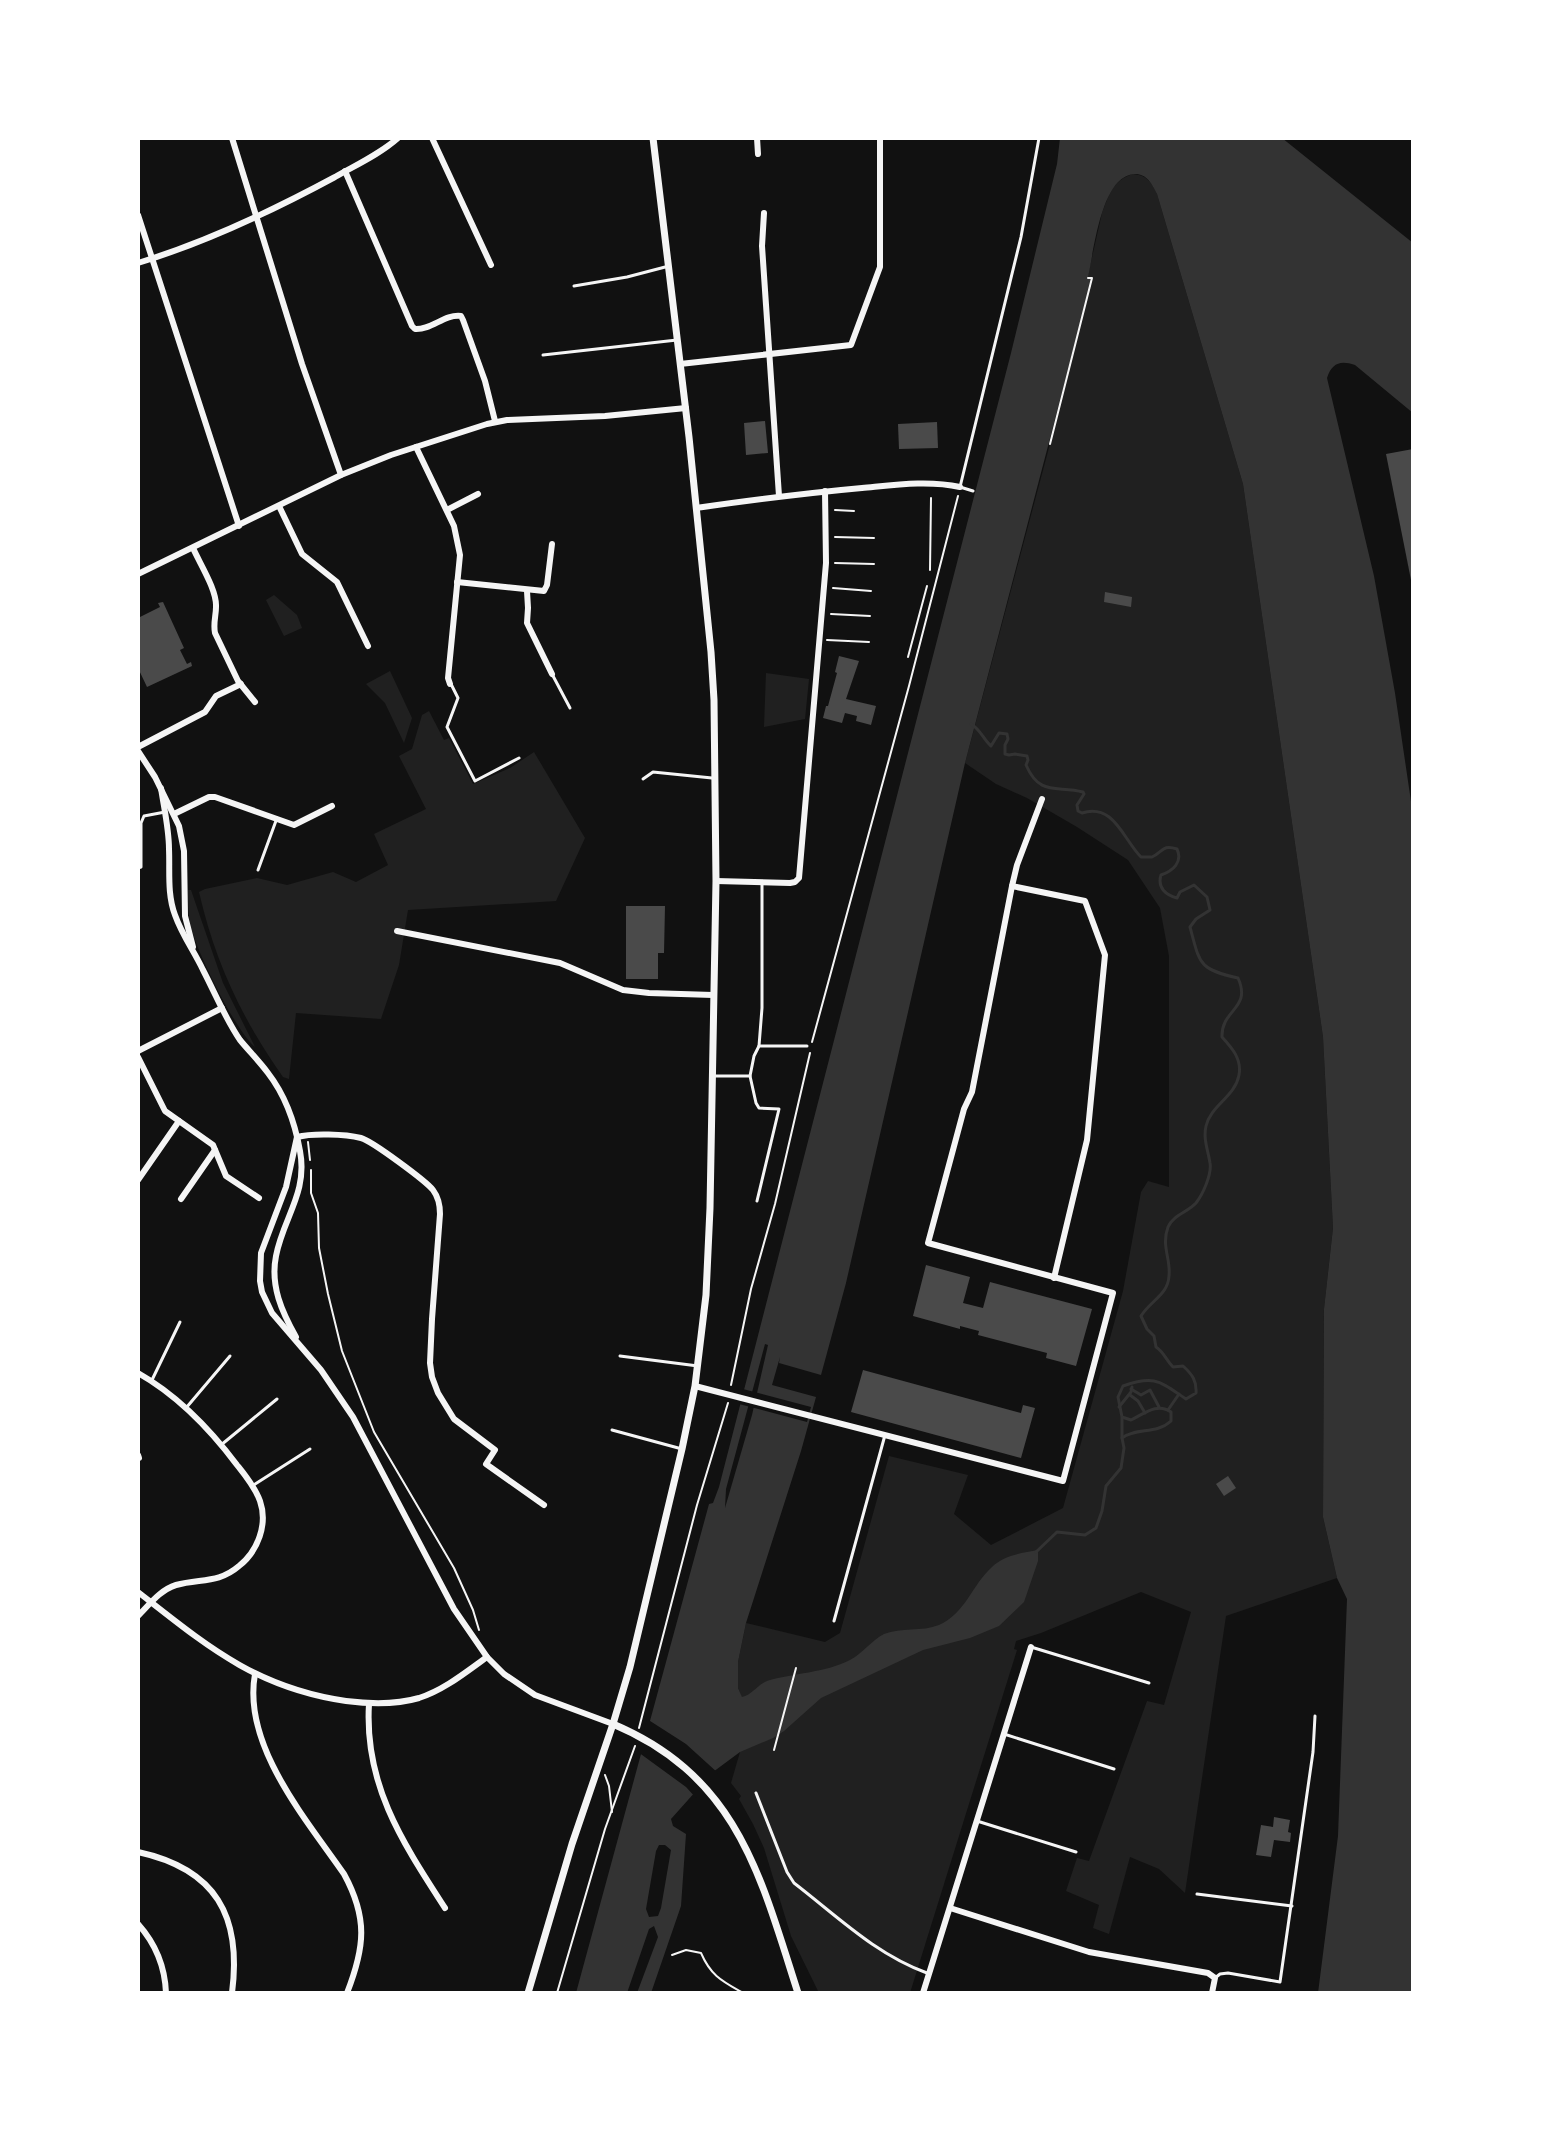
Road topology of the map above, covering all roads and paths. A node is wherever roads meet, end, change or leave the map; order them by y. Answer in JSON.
{"nodes":[{"id":1,"x":232,"y":138,"type":"edge"},
{"id":2,"x":398,"y":138,"type":"edge"},
{"id":3,"x":432,"y":138,"type":"edge"},
{"id":4,"x":653,"y":138,"type":"edge"},
{"id":5,"x":757,"y":138,"type":"edge"},
{"id":6,"x":880,"y":138,"type":"edge"},
{"id":7,"x":1039,"y":138,"type":"edge"},
{"id":8,"x":758,"y":154,"type":"dead end"},
{"id":9,"x":345,"y":171,"type":"junction"},
{"id":10,"x":764,"y":213,"type":"dead end"},
{"id":11,"x":138,"y":215,"type":"edge"},
{"id":12,"x":257,"y":216,"type":"junction"},
{"id":13,"x":151,"y":259,"type":"junction"},
{"id":14,"x":138,"y":263,"type":"edge"},
{"id":15,"x":491,"y":265,"type":"dead end"},
{"id":16,"x":669,"y":266,"type":"junction"},
{"id":17,"x":1088,"y":278,"type":"dead end"},
{"id":18,"x":574,"y":286,"type":"dead end"},
{"id":19,"x":677,"y":340,"type":"junction"},
{"id":20,"x":770,"y":354,"type":"junction"},
{"id":21,"x":543,"y":355,"type":"dead end"},
{"id":22,"x":680,"y":364,"type":"junction"},
{"id":23,"x":686,"y":408,"type":"junction"},
{"id":24,"x":495,"y":421,"type":"junction"},
{"id":25,"x":1050,"y":444,"type":"dead end"},
{"id":26,"x":416,"y":447,"type":"junction"},
{"id":27,"x":341,"y":475,"type":"junction"},
{"id":28,"x":960,"y":487,"type":"junction"},
{"id":29,"x":825,"y":491,"type":"junction"},
{"id":30,"x":973,"y":491,"type":"dead end"},
{"id":31,"x":478,"y":494,"type":"dead end"},
{"id":32,"x":779,"y":496,"type":"junction"},
{"id":33,"x":931,"y":498,"type":"dead end"},
{"id":34,"x":279,"y":506,"type":"junction"},
{"id":35,"x":696,"y":508,"type":"junction"},
{"id":36,"x":447,"y":510,"type":"junction"},
{"id":37,"x":826,"y":510,"type":"junction"},
{"id":38,"x":854,"y":511,"type":"dead end"},
{"id":39,"x":239,"y":526,"type":"junction"},
{"id":40,"x":827,"y":537,"type":"junction"},
{"id":41,"x":874,"y":538,"type":"dead end"},
{"id":42,"x":552,"y":544,"type":"dead end"},
{"id":43,"x":193,"y":548,"type":"junction"},
{"id":44,"x":826,"y":563,"type":"junction"},
{"id":45,"x":874,"y":564,"type":"dead end"},
{"id":46,"x":930,"y":570,"type":"dead end"},
{"id":47,"x":139,"y":572,"type":"edge"},
{"id":48,"x":457,"y":582,"type":"junction"},
{"id":49,"x":927,"y":586,"type":"dead end"},
{"id":50,"x":824,"y":587,"type":"junction"},
{"id":51,"x":527,"y":591,"type":"junction"},
{"id":52,"x":871,"y":591,"type":"dead end"},
{"id":53,"x":821,"y":614,"type":"junction"},
{"id":54,"x":870,"y":616,"type":"dead end"},
{"id":55,"x":819,"y":640,"type":"junction"},
{"id":56,"x":869,"y":642,"type":"dead end"},
{"id":57,"x":368,"y":646,"type":"dead end"},
{"id":58,"x":908,"y":657,"type":"dead end"},
{"id":59,"x":552,"y":674,"type":"joint"},
{"id":60,"x":241,"y":684,"type":"junction"},
{"id":61,"x":450,"y":684,"type":"joint"},
{"id":62,"x":255,"y":702,"type":"dead end"},
{"id":63,"x":570,"y":708,"type":"dead end"},
{"id":64,"x":138,"y":749,"type":"edge"},
{"id":65,"x":519,"y":758,"type":"dead end"},
{"id":66,"x":716,"y":778,"type":"junction"},
{"id":67,"x":643,"y":779,"type":"dead end"},
{"id":68,"x":161,"y":788,"type":"junction"},
{"id":69,"x":1042,"y":799,"type":"dead end"},
{"id":70,"x":332,"y":806,"type":"dead end"},
{"id":71,"x":165,"y":812,"type":"junction"},
{"id":72,"x":174,"y":814,"type":"junction"},
{"id":73,"x":277,"y":818,"type":"junction"},
{"id":74,"x":138,"y":868,"type":"edge"},
{"id":75,"x":258,"y":870,"type":"dead end"},
{"id":76,"x":716,"y":881,"type":"junction"},
{"id":77,"x":762,"y":882,"type":"junction"},
{"id":78,"x":1012,"y":886,"type":"junction"},
{"id":79,"x":397,"y":931,"type":"dead end"},
{"id":80,"x":195,"y":953,"type":"junction"},
{"id":81,"x":713,"y":995,"type":"junction"},
{"id":82,"x":222,"y":1008,"type":"junction"},
{"id":83,"x":759,"y":1046,"type":"junction"},
{"id":84,"x":807,"y":1046,"type":"dead end"},
{"id":85,"x":138,"y":1051,"type":"edge"},
{"id":86,"x":138,"y":1057,"type":"edge"},
{"id":87,"x":713,"y":1076,"type":"junction"},
{"id":88,"x":750,"y":1076,"type":"junction"},
{"id":89,"x":179,"y":1121,"type":"junction"},
{"id":90,"x":306,"y":1135,"type":"junction"},
{"id":91,"x":297,"y":1137,"type":"junction"},
{"id":92,"x":215,"y":1150,"type":"junction"},
{"id":93,"x":138,"y":1180,"type":"edge"},
{"id":94,"x":259,"y":1198,"type":"dead end"},
{"id":95,"x":181,"y":1199,"type":"dead end"},
{"id":96,"x":757,"y":1201,"type":"dead end"},
{"id":97,"x":1054,"y":1278,"type":"junction"},
{"id":98,"x":180,"y":1322,"type":"dead end"},
{"id":99,"x":298,"y":1342,"type":"junction"},
{"id":100,"x":230,"y":1356,"type":"dead end"},
{"id":101,"x":620,"y":1356,"type":"dead end"},
{"id":102,"x":698,"y":1366,"type":"junction"},
{"id":103,"x":138,"y":1373,"type":"edge"},
{"id":104,"x":151,"y":1382,"type":"junction"},
{"id":105,"x":695,"y":1386,"type":"junction"},
{"id":106,"x":730,"y":1394,"type":"junction"},
{"id":107,"x":277,"y":1399,"type":"dead end"},
{"id":108,"x":186,"y":1408,"type":"junction"},
{"id":109,"x":612,"y":1430,"type":"dead end"},
{"id":110,"x":885,"y":1435,"type":"junction"},
{"id":111,"x":221,"y":1445,"type":"junction"},
{"id":112,"x":310,"y":1449,"type":"dead end"},
{"id":113,"x":682,"y":1449,"type":"junction"},
{"id":114,"x":252,"y":1486,"type":"junction"},
{"id":115,"x":544,"y":1505,"type":"dead end"},
{"id":116,"x":138,"y":1592,"type":"edge"},
{"id":117,"x":151,"y":1603,"type":"junction"},
{"id":118,"x":138,"y":1616,"type":"edge"},
{"id":119,"x":834,"y":1621,"type":"dead end"},
{"id":120,"x":472,"y":1637,"type":"junction"},
{"id":121,"x":1031,"y":1647,"type":"joint"},
{"id":122,"x":487,"y":1657,"type":"junction"},
{"id":123,"x":796,"y":1668,"type":"dead end"},
{"id":124,"x":255,"y":1674,"type":"junction"},
{"id":125,"x":1149,"y":1683,"type":"dead end"},
{"id":126,"x":369,"y":1704,"type":"junction"},
{"id":127,"x":1315,"y":1716,"type":"dead end"},
{"id":128,"x":613,"y":1724,"type":"junction"},
{"id":129,"x":636,"y":1732,"type":"junction"},
{"id":130,"x":1004,"y":1734,"type":"junction"},
{"id":131,"x":635,"y":1745,"type":"dead end"},
{"id":132,"x":774,"y":1750,"type":"dead end"},
{"id":133,"x":600,"y":1762,"type":"junction"},
{"id":134,"x":1114,"y":1769,"type":"dead end"},
{"id":135,"x":756,"y":1793,"type":"dead end"},
{"id":136,"x":612,"y":1813,"type":"junction"},
{"id":137,"x":977,"y":1821,"type":"junction"},
{"id":138,"x":138,"y":1852,"type":"edge"},
{"id":139,"x":1076,"y":1852,"type":"dead end"},
{"id":140,"x":1197,"y":1894,"type":"dead end"},
{"id":141,"x":1292,"y":1906,"type":"junction"},
{"id":142,"x":445,"y":1908,"type":"dead end"},
{"id":143,"x":950,"y":1908,"type":"junction"},
{"id":144,"x":138,"y":1924,"type":"edge"},
{"id":145,"x":672,"y":1955,"type":"dead end"},
{"id":146,"x":929,"y":1974,"type":"junction"},
{"id":147,"x":1215,"y":1978,"type":"junction"},
{"id":148,"x":166,"y":1993,"type":"edge"},
{"id":149,"x":232,"y":1993,"type":"edge"},
{"id":150,"x":347,"y":1993,"type":"edge"},
{"id":151,"x":528,"y":1993,"type":"edge"},
{"id":152,"x":557,"y":1993,"type":"edge"},
{"id":153,"x":743,"y":1993,"type":"edge"},
{"id":154,"x":798,"y":1993,"type":"edge"},
{"id":155,"x":923,"y":1993,"type":"edge"},
{"id":156,"x":1212,"y":1993,"type":"edge"}],
"edges":[{"from":1,"to":12,"type":"street"},
{"from":2,"to":9,"type":"street"},
{"from":3,"to":15,"type":"street"},
{"from":4,"to":16,"type":"street"},
{"from":5,"to":8,"type":"street"},
{"from":6,"to":20,"type":"street"},
{"from":7,"to":28,"type":"lane"},
{"from":9,"to":12,"type":"street"},
{"from":9,"to":24,"type":"street"},
{"from":10,"to":20,"type":"street"},
{"from":11,"to":13,"type":"street"},
{"from":12,"to":13,"type":"street"},
{"from":12,"to":27,"type":"street"},
{"from":13,"to":14,"type":"street"},
{"from":13,"to":39,"type":"street"},
{"from":16,"to":18,"type":"lane"},
{"from":16,"to":19,"type":"street"},
{"from":17,"to":25,"type":"path"},
{"from":19,"to":21,"type":"lane"},
{"from":19,"to":22,"type":"street"},
{"from":20,"to":22,"type":"street"},
{"from":20,"to":32,"type":"street"},
{"from":22,"to":23,"type":"street"},
{"from":23,"to":24,"type":"street"},
{"from":23,"to":35,"type":"street"},
{"from":24,"to":26,"type":"street"},
{"from":26,"to":27,"type":"street"},
{"from":26,"to":36,"type":"street"},
{"from":27,"to":34,"type":"street"},
{"from":28,"to":29,"type":"street"},
{"from":28,"to":30,"type":"lane"},
{"from":28,"to":106,"type":"path"},
{"from":29,"to":32,"type":"street"},
{"from":29,"to":37,"type":"street"},
{"from":31,"to":36,"type":"street"},
{"from":32,"to":35,"type":"street"},
{"from":33,"to":46,"type":"path"},
{"from":34,"to":39,"type":"street"},
{"from":34,"to":57,"type":"street"},
{"from":35,"to":66,"type":"street"},
{"from":36,"to":48,"type":"street"},
{"from":37,"to":38,"type":"path"},
{"from":37,"to":40,"type":"street"},
{"from":39,"to":43,"type":"street"},
{"from":40,"to":41,"type":"path"},
{"from":40,"to":44,"type":"street"},
{"from":42,"to":51,"type":"street"},
{"from":43,"to":47,"type":"street"},
{"from":43,"to":60,"type":"street"},
{"from":44,"to":45,"type":"path"},
{"from":44,"to":50,"type":"street"},
{"from":48,"to":51,"type":"street"},
{"from":48,"to":61,"type":"street"},
{"from":49,"to":58,"type":"path"},
{"from":50,"to":52,"type":"path"},
{"from":50,"to":53,"type":"street"},
{"from":51,"to":59,"type":"street"},
{"from":53,"to":54,"type":"path"},
{"from":53,"to":55,"type":"street"},
{"from":55,"to":56,"type":"path"},
{"from":55,"to":77,"type":"street"},
{"from":59,"to":63,"type":"lane"},
{"from":60,"to":62,"type":"street"},
{"from":60,"to":64,"type":"street"},
{"from":61,"to":65,"type":"lane"},
{"from":64,"to":68,"type":"street"},
{"from":66,"to":67,"type":"lane"},
{"from":66,"to":76,"type":"street"},
{"from":68,"to":71,"type":"street"},
{"from":68,"to":72,"type":"street"},
{"from":69,"to":78,"type":"street"},
{"from":70,"to":73,"type":"street"},
{"from":71,"to":74,"type":"lane"},
{"from":71,"to":80,"type":"street"},
{"from":72,"to":73,"type":"street"},
{"from":72,"to":80,"type":"street"},
{"from":73,"to":75,"type":"lane"},
{"from":76,"to":77,"type":"street"},
{"from":76,"to":81,"type":"street"},
{"from":77,"to":83,"type":"lane"},
{"from":78,"to":97,"type":"street"},
{"from":78,"to":97,"type":"street"},
{"from":79,"to":81,"type":"street"},
{"from":80,"to":82,"type":"street"},
{"from":81,"to":87,"type":"street"},
{"from":82,"to":85,"type":"street"},
{"from":82,"to":91,"type":"street"},
{"from":83,"to":84,"type":"lane"},
{"from":83,"to":88,"type":"lane"},
{"from":86,"to":89,"type":"street"},
{"from":87,"to":88,"type":"lane"},
{"from":87,"to":102,"type":"street"},
{"from":88,"to":96,"type":"lane"},
{"from":89,"to":92,"type":"street"},
{"from":89,"to":93,"type":"street"},
{"from":90,"to":91,"type":"street"},
{"from":90,"to":115,"type":"street"},
{"from":90,"to":120,"type":"path"},
{"from":91,"to":99,"type":"street"},
{"from":91,"to":99,"type":"street"},
{"from":92,"to":94,"type":"street"},
{"from":92,"to":95,"type":"street"},
{"from":97,"to":110,"type":"street"},
{"from":98,"to":104,"type":"lane"},
{"from":99,"to":120,"type":"street"},
{"from":100,"to":108,"type":"lane"},
{"from":101,"to":102,"type":"lane"},
{"from":102,"to":105,"type":"street"},
{"from":103,"to":104,"type":"street"},
{"from":104,"to":108,"type":"street"},
{"from":105,"to":106,"type":"street"},
{"from":105,"to":113,"type":"street"},
{"from":106,"to":110,"type":"street"},
{"from":106,"to":129,"type":"path"},
{"from":107,"to":111,"type":"lane"},
{"from":108,"to":111,"type":"street"},
{"from":109,"to":113,"type":"lane"},
{"from":110,"to":119,"type":"lane"},
{"from":111,"to":114,"type":"street"},
{"from":112,"to":114,"type":"lane"},
{"from":113,"to":128,"type":"street"},
{"from":114,"to":117,"type":"street"},
{"from":116,"to":117,"type":"street"},
{"from":117,"to":118,"type":"street"},
{"from":117,"to":124,"type":"street"},
{"from":120,"to":122,"type":"street"},
{"from":121,"to":125,"type":"lane"},
{"from":121,"to":130,"type":"street"},
{"from":122,"to":126,"type":"street"},
{"from":122,"to":128,"type":"street"},
{"from":123,"to":132,"type":"path"},
{"from":124,"to":126,"type":"street"},
{"from":124,"to":150,"type":"street"},
{"from":126,"to":142,"type":"street"},
{"from":127,"to":141,"type":"lane"},
{"from":128,"to":129,"type":"street"},
{"from":128,"to":133,"type":"street"},
{"from":129,"to":154,"type":"street"},
{"from":130,"to":134,"type":"lane"},
{"from":130,"to":137,"type":"street"},
{"from":131,"to":136,"type":"path"},
{"from":133,"to":136,"type":"path"},
{"from":133,"to":151,"type":"street"},
{"from":135,"to":146,"type":"lane"},
{"from":136,"to":152,"type":"path"},
{"from":137,"to":139,"type":"lane"},
{"from":137,"to":143,"type":"street"},
{"from":138,"to":149,"type":"street"},
{"from":140,"to":141,"type":"lane"},
{"from":141,"to":147,"type":"lane"},
{"from":143,"to":146,"type":"street"},
{"from":143,"to":147,"type":"street"},
{"from":144,"to":148,"type":"street"},
{"from":145,"to":153,"type":"path"},
{"from":146,"to":155,"type":"street"},
{"from":147,"to":156,"type":"street"}]}
